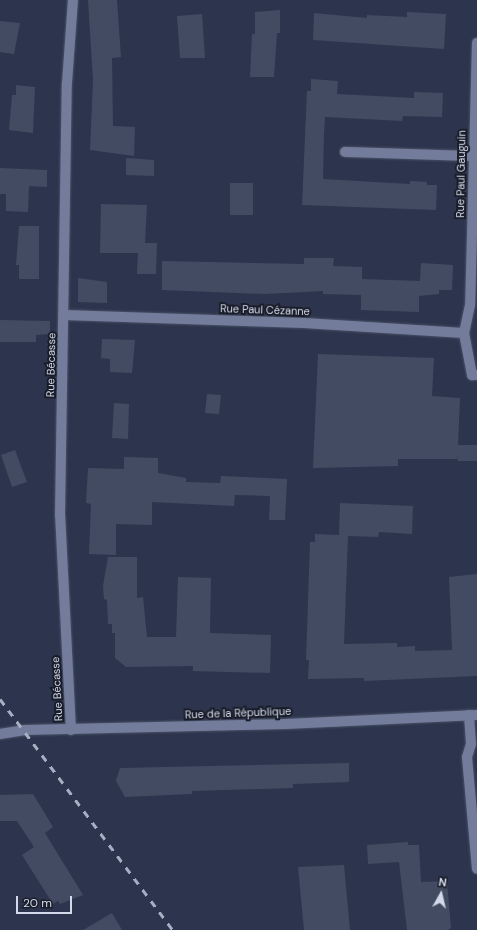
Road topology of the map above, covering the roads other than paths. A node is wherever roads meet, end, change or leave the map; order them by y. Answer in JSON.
{"nodes":[{"id":1,"x":73,"y":0,"type":"edge"},
{"id":2,"x":477,"y":43,"type":"edge"},
{"id":3,"x":476,"y":98,"type":"edge"},
{"id":4,"x":346,"y":152,"type":"dead end"},
{"id":5,"x":473,"y":156,"type":"junction"},
{"id":6,"x":474,"y":305,"type":"edge"},
{"id":7,"x":64,"y":315,"type":"junction"},
{"id":8,"x":464,"y":333,"type":"junction"},
{"id":9,"x":474,"y":375,"type":"edge"},
{"id":10,"x":473,"y":715,"type":"edge"},
{"id":11,"x":71,"y":730,"type":"junction"},
{"id":12,"x":0,"y":734,"type":"edge"},
{"id":13,"x":477,"y":869,"type":"edge"}],
"edges":[{"from":1,"to":7,"type":"street","name":"Rue Bécasse"},
{"from":2,"to":3,"type":"street","name":"Rue Paul Gauguin"},
{"from":3,"to":5,"type":"street","name":"Rue Paul Gauguin"},
{"from":4,"to":5,"type":"street"},
{"from":5,"to":6,"type":"street","name":"Rue Paul Gauguin"},
{"from":6,"to":8,"type":"street","name":"Rue Paul Gauguin"},
{"from":7,"to":8,"type":"street","name":"Rue Paul Cézanne"},
{"from":7,"to":11,"type":"street","name":"Rue Bécasse"},
{"from":8,"to":9,"type":"street"},
{"from":10,"to":11,"type":"street","name":"Rue de la République"},
{"from":10,"to":13,"type":"street"},
{"from":11,"to":12,"type":"street","name":"Rue de la République"}]}
